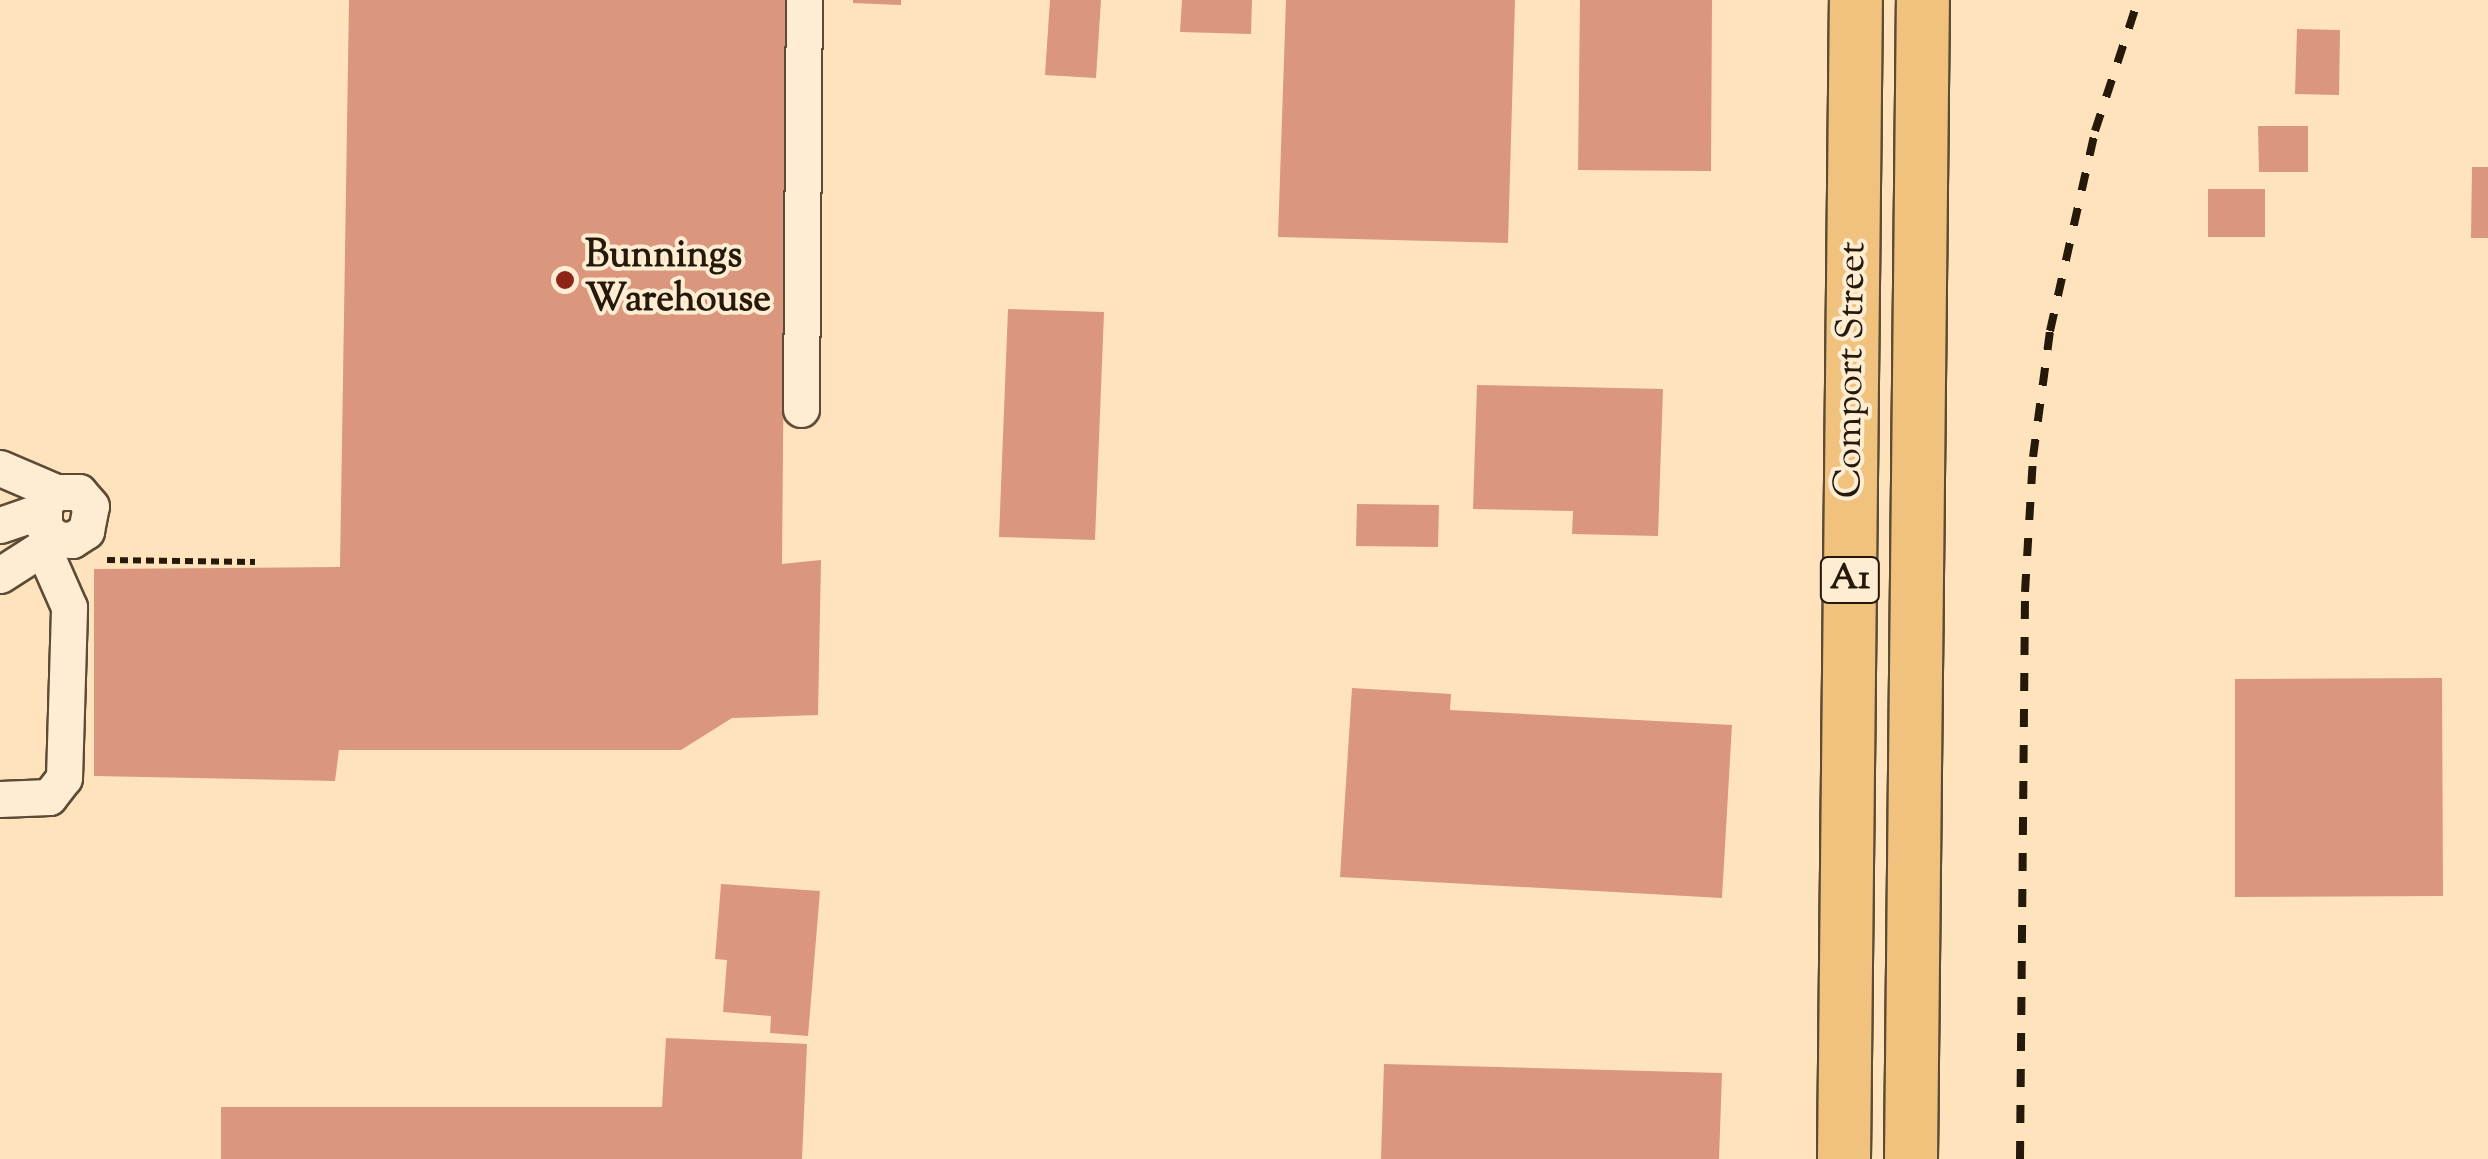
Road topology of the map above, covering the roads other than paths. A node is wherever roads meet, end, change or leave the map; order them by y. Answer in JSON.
{"nodes":[{"id":1,"x":804,"y":0,"type":"edge"},
{"id":2,"x":1856,"y":0,"type":"edge"},
{"id":3,"x":1923,"y":0,"type":"edge"},
{"id":4,"x":800,"y":409,"type":"dead end"},
{"id":5,"x":0,"y":468,"type":"edge"},
{"id":6,"x":49,"y":522,"type":"junction"},
{"id":7,"x":0,"y":526,"type":"edge"},
{"id":8,"x":0,"y":575,"type":"edge"},
{"id":9,"x":0,"y":799,"type":"edge"},
{"id":10,"x":1844,"y":1159,"type":"edge"},
{"id":11,"x":1911,"y":1159,"type":"edge"}],
"edges":[{"from":1,"to":4,"type":"lane"},
{"from":2,"to":10,"type":"highway","name":"Comport Street","number":"A1"},
{"from":3,"to":11,"type":"highway","name":"Comport Street","number":"A1"},
{"from":5,"to":6,"type":"lane"},
{"from":6,"to":7,"type":"lane"},
{"from":6,"to":8,"type":"lane"},
{"from":6,"to":9,"type":"lane"}]}
